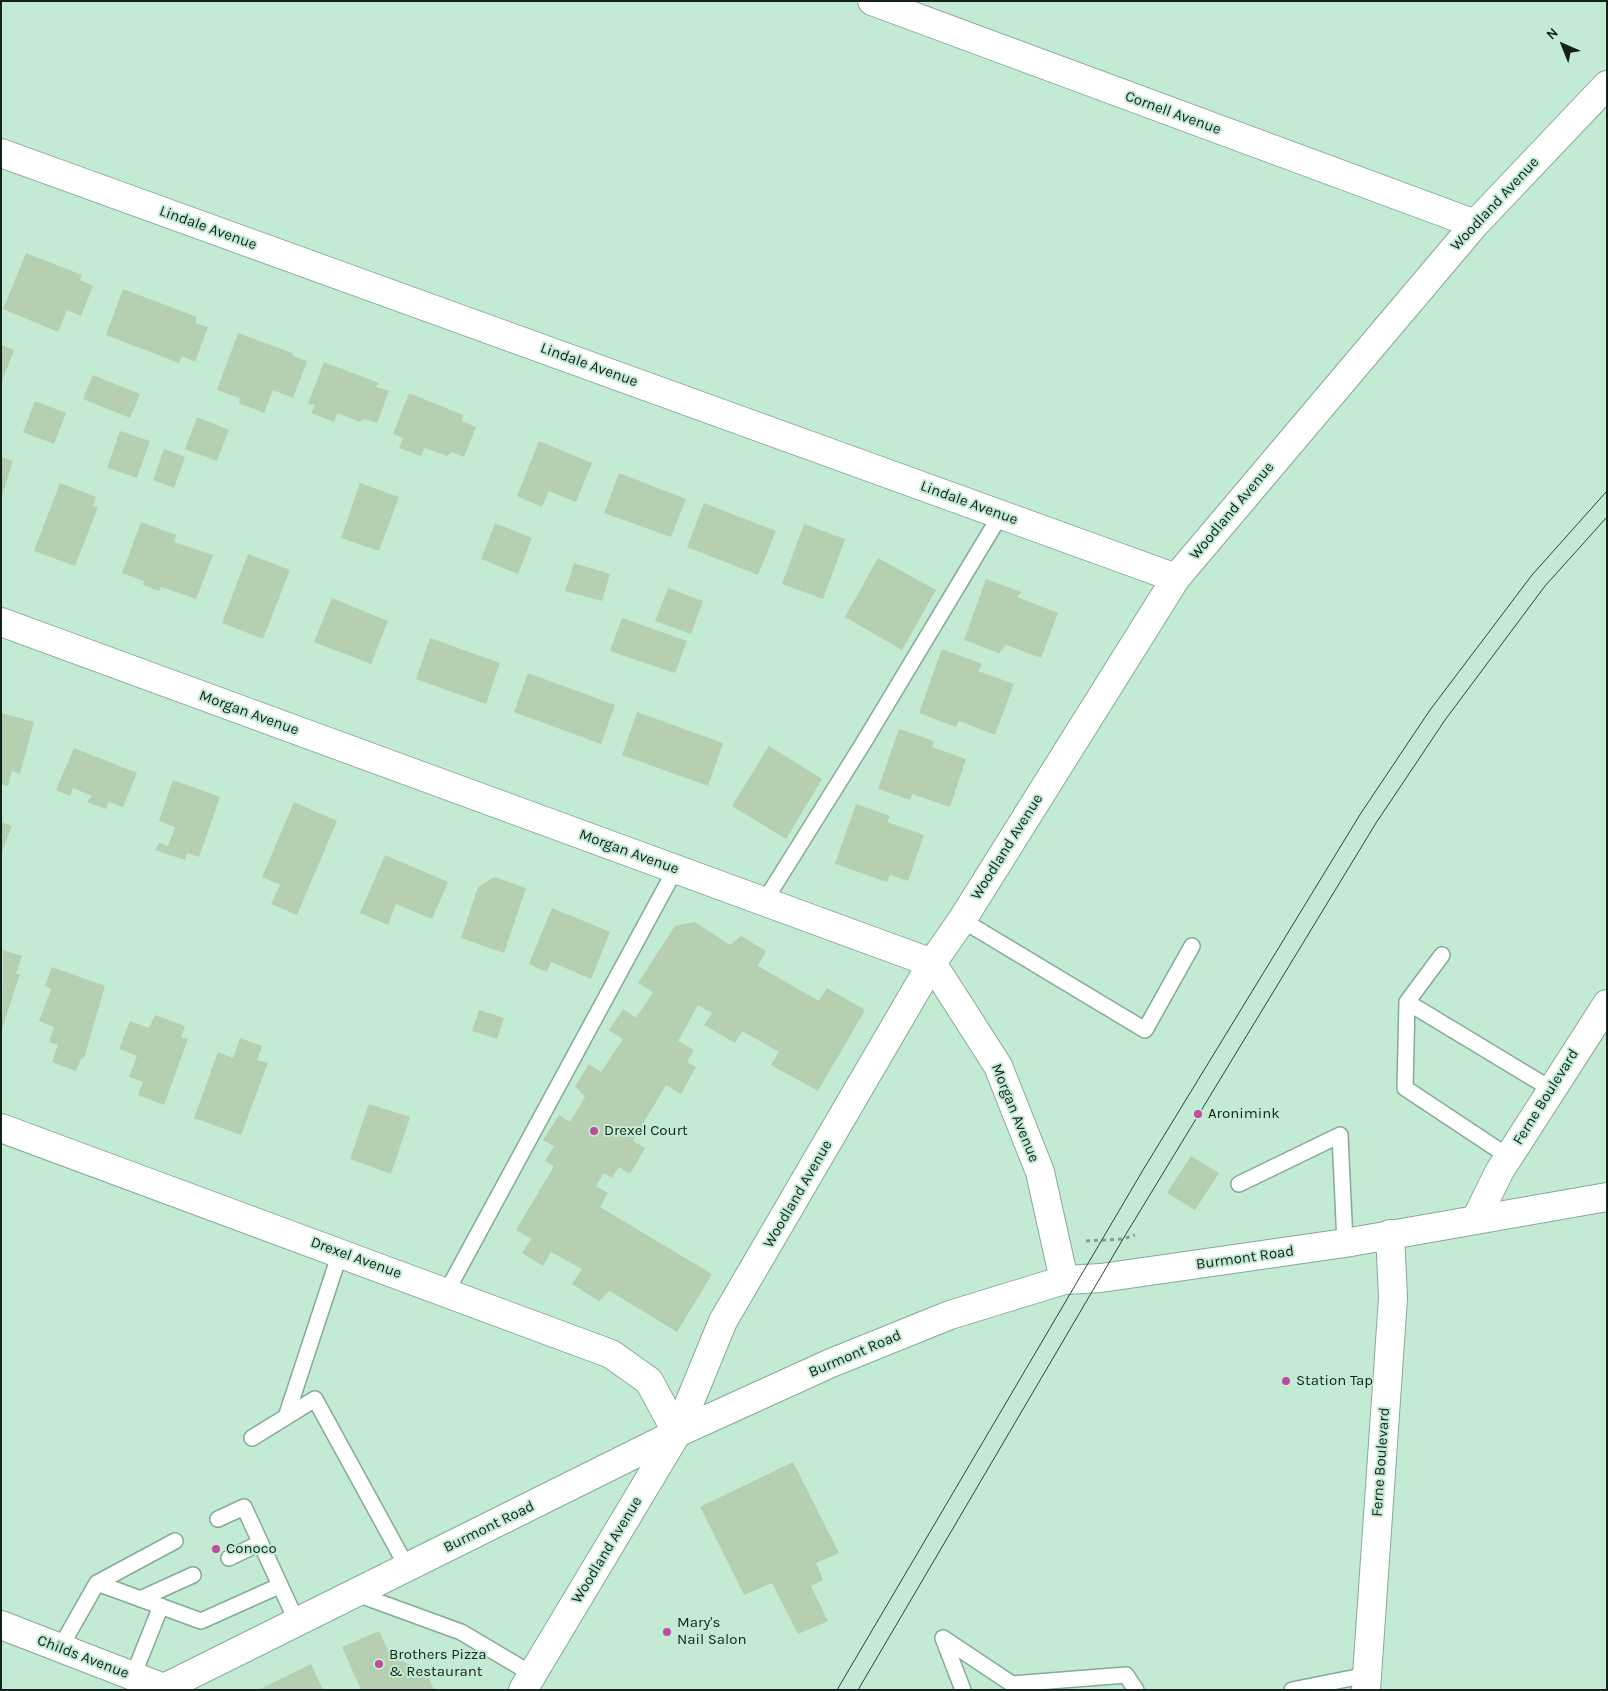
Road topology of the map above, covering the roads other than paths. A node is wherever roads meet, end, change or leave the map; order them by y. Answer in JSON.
{"nodes":[{"id":1,"x":872,"y":1,"type":"edge"},
{"id":2,"x":1607,"y":85,"type":"edge"},
{"id":3,"x":1,"y":153,"type":"edge"},
{"id":4,"x":1474,"y":224,"type":"junction"},
{"id":5,"x":1001,"y":514,"type":"junction"},
{"id":6,"x":1176,"y":578,"type":"junction"},
{"id":7,"x":1,"y":622,"type":"edge"},
{"id":8,"x":675,"y":870,"type":"junction"},
{"id":9,"x":764,"y":902,"type":"junction"},
{"id":10,"x":962,"y":920,"type":"junction"},
{"id":11,"x":1192,"y":946,"type":"dead end"},
{"id":12,"x":1442,"y":955,"type":"dead end"},
{"id":13,"x":932,"y":963,"type":"junction"},
{"id":14,"x":1407,"y":1002,"type":"junction"},
{"id":15,"x":1607,"y":1004,"type":"edge"},
{"id":16,"x":1551,"y":1089,"type":"junction"},
{"id":17,"x":1,"y":1128,"type":"edge"},
{"id":18,"x":1508,"y":1157,"type":"junction"},
{"id":19,"x":1238,"y":1184,"type":"dead end"},
{"id":20,"x":1607,"y":1197,"type":"edge"},
{"id":21,"x":1476,"y":1219,"type":"junction"},
{"id":22,"x":1390,"y":1234,"type":"junction"},
{"id":23,"x":1345,"y":1243,"type":"junction"},
{"id":24,"x":340,"y":1253,"type":"junction"},
{"id":25,"x":1064,"y":1280,"type":"junction"},
{"id":26,"x":447,"y":1291,"type":"junction"},
{"id":27,"x":286,"y":1417,"type":"junction"},
{"id":28,"x":677,"y":1433,"type":"junction"},
{"id":29,"x":252,"y":1438,"type":"dead end"},
{"id":30,"x":218,"y":1519,"type":"dead end"},
{"id":31,"x":175,"y":1541,"type":"dead end"},
{"id":32,"x":260,"y":1543,"type":"junction"},
{"id":33,"x":229,"y":1558,"type":"dead end"},
{"id":34,"x":408,"y":1567,"type":"junction"},
{"id":35,"x":193,"y":1575,"type":"dead end"},
{"id":36,"x":97,"y":1583,"type":"junction"},
{"id":37,"x":279,"y":1586,"type":"junction"},
{"id":38,"x":354,"y":1593,"type":"junction"},
{"id":39,"x":140,"y":1599,"type":"junction"},
{"id":40,"x":161,"y":1606,"type":"junction"},
{"id":41,"x":296,"y":1622,"type":"junction"},
{"id":42,"x":1,"y":1625,"type":"edge"},
{"id":43,"x":60,"y":1648,"type":"junction"},
{"id":44,"x":133,"y":1676,"type":"junction"},
{"id":45,"x":527,"y":1682,"type":"edge"},
{"id":46,"x":1367,"y":1682,"type":"edge"},
{"id":47,"x":162,"y":1689,"type":"edge"},
{"id":48,"x":963,"y":1690,"type":"edge"},
{"id":49,"x":1136,"y":1690,"type":"edge"},
{"id":50,"x":1292,"y":1690,"type":"edge"}],
"edges":[{"from":1,"to":4,"type":"street","name":"Cornell Avenue"},
{"from":2,"to":4,"type":"street","name":"Woodland Avenue"},
{"from":3,"to":5,"type":"street","name":"Lindale Avenue"},
{"from":4,"to":6,"type":"street","name":"Woodland Avenue"},
{"from":5,"to":6,"type":"street","name":"Lindale Avenue"},
{"from":5,"to":9,"type":"lane"},
{"from":6,"to":10,"type":"street","name":"Woodland Avenue"},
{"from":7,"to":8,"type":"street","name":"Morgan Avenue"},
{"from":8,"to":9,"type":"street","name":"Morgan Avenue"},
{"from":8,"to":26,"type":"lane"},
{"from":9,"to":13,"type":"street","name":"Morgan Avenue"},
{"from":10,"to":11,"type":"lane"},
{"from":10,"to":13,"type":"street","name":"Woodland Avenue"},
{"from":12,"to":14,"type":"lane"},
{"from":13,"to":25,"type":"street","name":"Morgan Avenue"},
{"from":13,"to":28,"type":"street","name":"Woodland Avenue"},
{"from":14,"to":16,"type":"lane"},
{"from":14,"to":18,"type":"lane"},
{"from":15,"to":16,"type":"street","name":"Ferne Boulevard"},
{"from":16,"to":18,"type":"street","name":"Ferne Boulevard"},
{"from":17,"to":24,"type":"street","name":"Drexel Avenue"},
{"from":18,"to":21,"type":"street","name":"Ferne Boulevard"},
{"from":19,"to":23,"type":"lane"},
{"from":20,"to":21,"type":"street","name":"Burmont Road"},
{"from":21,"to":22,"type":"street","name":"Burmont Road"},
{"from":22,"to":23,"type":"street","name":"Burmont Road"},
{"from":22,"to":46,"type":"street","name":"Ferne Boulevard"},
{"from":23,"to":25,"type":"street","name":"Burmont Road"},
{"from":24,"to":26,"type":"street","name":"Drexel Avenue"},
{"from":24,"to":27,"type":"lane"},
{"from":25,"to":28,"type":"street","name":"Burmont Road"},
{"from":26,"to":28,"type":"street","name":"Drexel Avenue"},
{"from":27,"to":29,"type":"lane"},
{"from":27,"to":34,"type":"lane"},
{"from":28,"to":34,"type":"street","name":"Burmont Road"},
{"from":28,"to":45,"type":"street","name":"Woodland Avenue"},
{"from":30,"to":32,"type":"lane"},
{"from":31,"to":36,"type":"lane"},
{"from":32,"to":33,"type":"lane"},
{"from":32,"to":37,"type":"lane"},
{"from":34,"to":38,"type":"street","name":"Burmont Road"},
{"from":35,"to":39,"type":"lane"},
{"from":36,"to":39,"type":"lane"},
{"from":36,"to":43,"type":"lane"},
{"from":37,"to":40,"type":"lane"},
{"from":37,"to":41,"type":"lane"},
{"from":38,"to":41,"type":"street","name":"Burmont Road"},
{"from":38,"to":45,"type":"lane"},
{"from":39,"to":40,"type":"lane"},
{"from":40,"to":44,"type":"lane"},
{"from":41,"to":47,"type":"street","name":"Burmont Road"},
{"from":42,"to":43,"type":"street","name":"Childs Avenue"},
{"from":43,"to":44,"type":"street","name":"Childs Avenue"},
{"from":44,"to":47,"type":"street","name":"Childs Avenue"},
{"from":46,"to":50,"type":"lane"},
{"from":48,"to":49,"type":"lane"}]}
